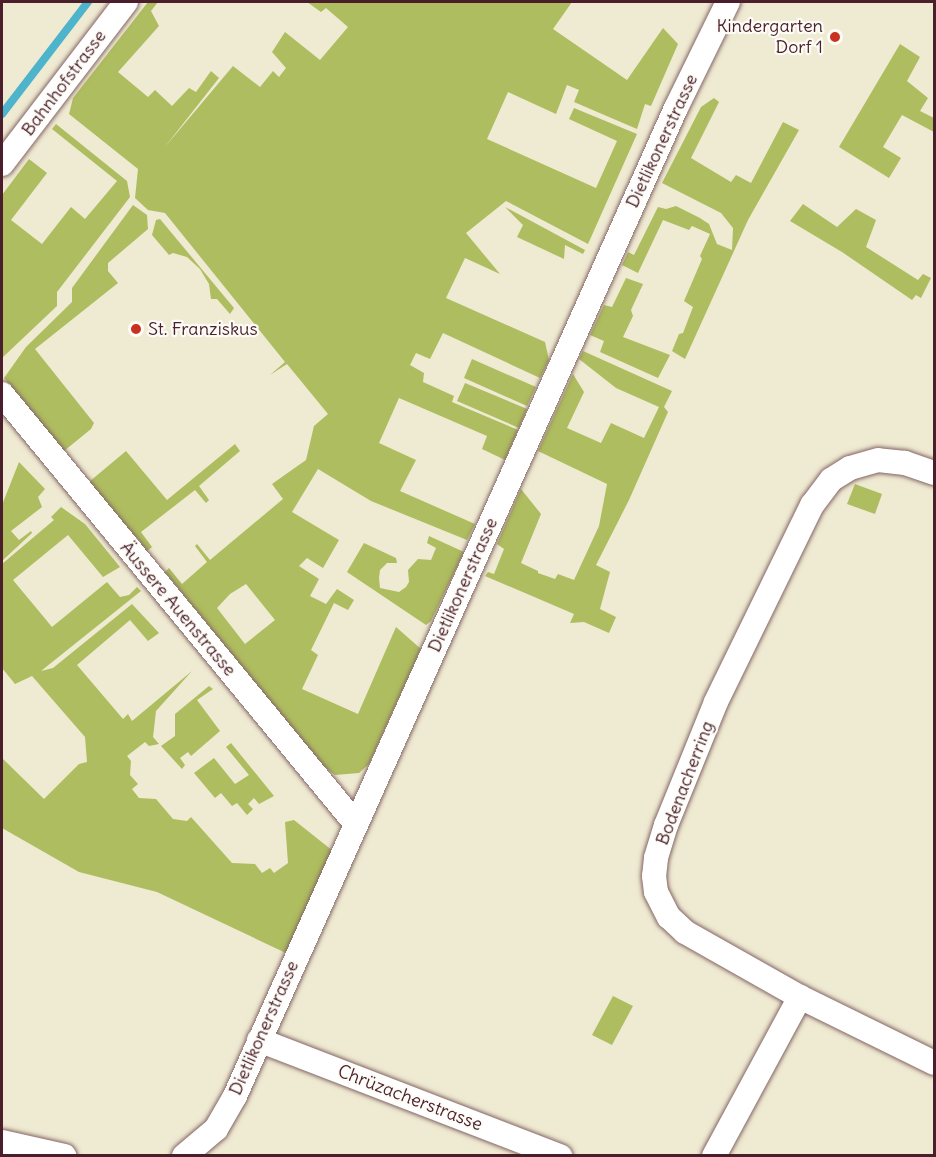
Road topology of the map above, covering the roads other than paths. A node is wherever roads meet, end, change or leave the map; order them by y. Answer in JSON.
{"nodes":[{"id":1,"x":126,"y":2,"type":"edge"},
{"id":2,"x":728,"y":2,"type":"edge"},
{"id":3,"x":2,"y":164,"type":"edge"},
{"id":4,"x":2,"y":394,"type":"edge"},
{"id":5,"x":934,"y":473,"type":"edge"},
{"id":6,"x":355,"y":823,"type":"junction"},
{"id":7,"x":800,"y":997,"type":"junction"},
{"id":8,"x":259,"y":1040,"type":"junction"},
{"id":9,"x":934,"y":1063,"type":"edge"},
{"id":10,"x":2,"y":1142,"type":"edge"},
{"id":11,"x":64,"y":1155,"type":"edge"},
{"id":12,"x":184,"y":1155,"type":"edge"},
{"id":13,"x":560,"y":1155,"type":"edge"},
{"id":14,"x":714,"y":1155,"type":"edge"}],
"edges":[{"from":1,"to":3,"type":"street","name":"Bahnhofstrasse"},
{"from":2,"to":6,"type":"street","name":"Dietlikonerstrasse"},
{"from":4,"to":6,"type":"street","name":"Äussere Auenstrasse"},
{"from":5,"to":7,"type":"street","name":"Bodenacherring"},
{"from":6,"to":8,"type":"street","name":"Dietlikonerstrasse"},
{"from":7,"to":9,"type":"street","name":"Bodenacherring"},
{"from":7,"to":14,"type":"street"},
{"from":8,"to":12,"type":"street","name":"Dietlikonerstrasse"},
{"from":8,"to":13,"type":"street","name":"Chrüzacherstrasse"},
{"from":10,"to":11,"type":"street"}]}
